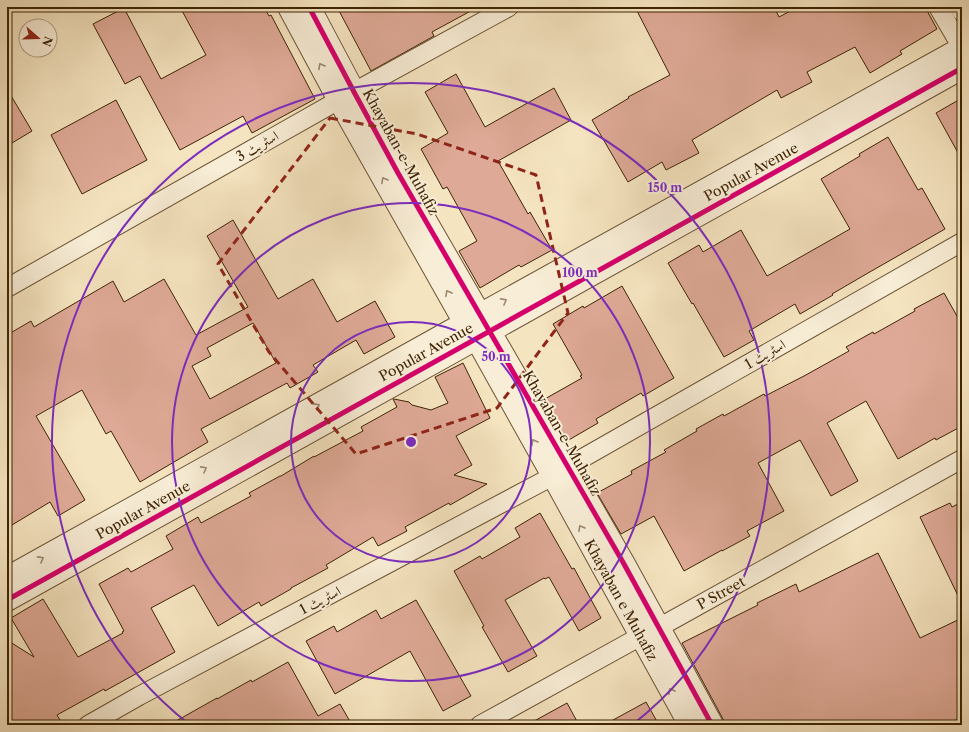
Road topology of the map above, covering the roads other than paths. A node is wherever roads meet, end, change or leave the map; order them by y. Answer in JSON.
{"nodes":[{"id":1,"x":289,"y":7,"type":"edge"},
{"id":2,"x":309,"y":7,"type":"edge"},
{"id":3,"x":509,"y":7,"type":"edge"},
{"id":4,"x":938,"y":7,"type":"edge"},
{"id":5,"x":959,"y":7,"type":"edge"},
{"id":6,"x":962,"y":12,"type":"edge"},
{"id":7,"x":962,"y":48,"type":"edge"},
{"id":8,"x":962,"y":68,"type":"edge"},
{"id":9,"x":347,"y":96,"type":"junction"},
{"id":10,"x":962,"y":242,"type":"edge"},
{"id":11,"x":7,"y":288,"type":"edge"},
{"id":12,"x":478,"y":327,"type":"junction"},
{"id":13,"x":962,"y":459,"type":"edge"},
{"id":14,"x":560,"y":472,"type":"junction"},
{"id":15,"x":7,"y":578,"type":"edge"},
{"id":16,"x":7,"y":600,"type":"edge"},
{"id":17,"x":649,"y":632,"type":"junction"},
{"id":18,"x":482,"y":724,"type":"edge"},
{"id":19,"x":88,"y":725,"type":"edge"},
{"id":20,"x":690,"y":725,"type":"edge"},
{"id":21,"x":712,"y":725,"type":"edge"}],
"edges":[{"from":9,"to":1,"type":"street","name":"Khayaban-e-Muhafiz","one_way":true},
{"from":2,"to":9,"type":"street","name":"Khayaban-e-Muhafiz"},
{"from":3,"to":9,"type":"street","name":"اسٹریٹ 3"},
{"from":4,"to":7,"type":"street"},
{"from":5,"to":6,"type":"street"},
{"from":12,"to":7,"type":"street","name":"Popular Avenue","one_way":true},
{"from":8,"to":12,"type":"street","name":"Popular Avenue"},
{"from":9,"to":11,"type":"street","name":"اسٹریٹ 3"},
{"from":9,"to":12,"type":"street","name":"Khayaban-e-Muhafiz"},
{"from":10,"to":14,"type":"street","name":"اسٹریٹ 1"},
{"from":12,"to":14,"type":"street","name":"Khayaban-e-Muhafiz"},
{"from":15,"to":12,"type":"street","name":"Popular Avenue","one_way":true},
{"from":12,"to":16,"type":"street","name":"Popular Avenue"},
{"from":13,"to":17,"type":"street","name":"P Street"},
{"from":14,"to":17,"type":"street","name":"Khayaban-e-Muhafiz"},
{"from":14,"to":19,"type":"street","name":"اسٹریٹ 1"},
{"from":17,"to":18,"type":"street","name":"P Street"},
{"from":20,"to":17,"type":"street","name":"Khayaban e Muhafiz","one_way":true},
{"from":17,"to":21,"type":"street","name":"Khayaban-e-Muhafiz"}]}
